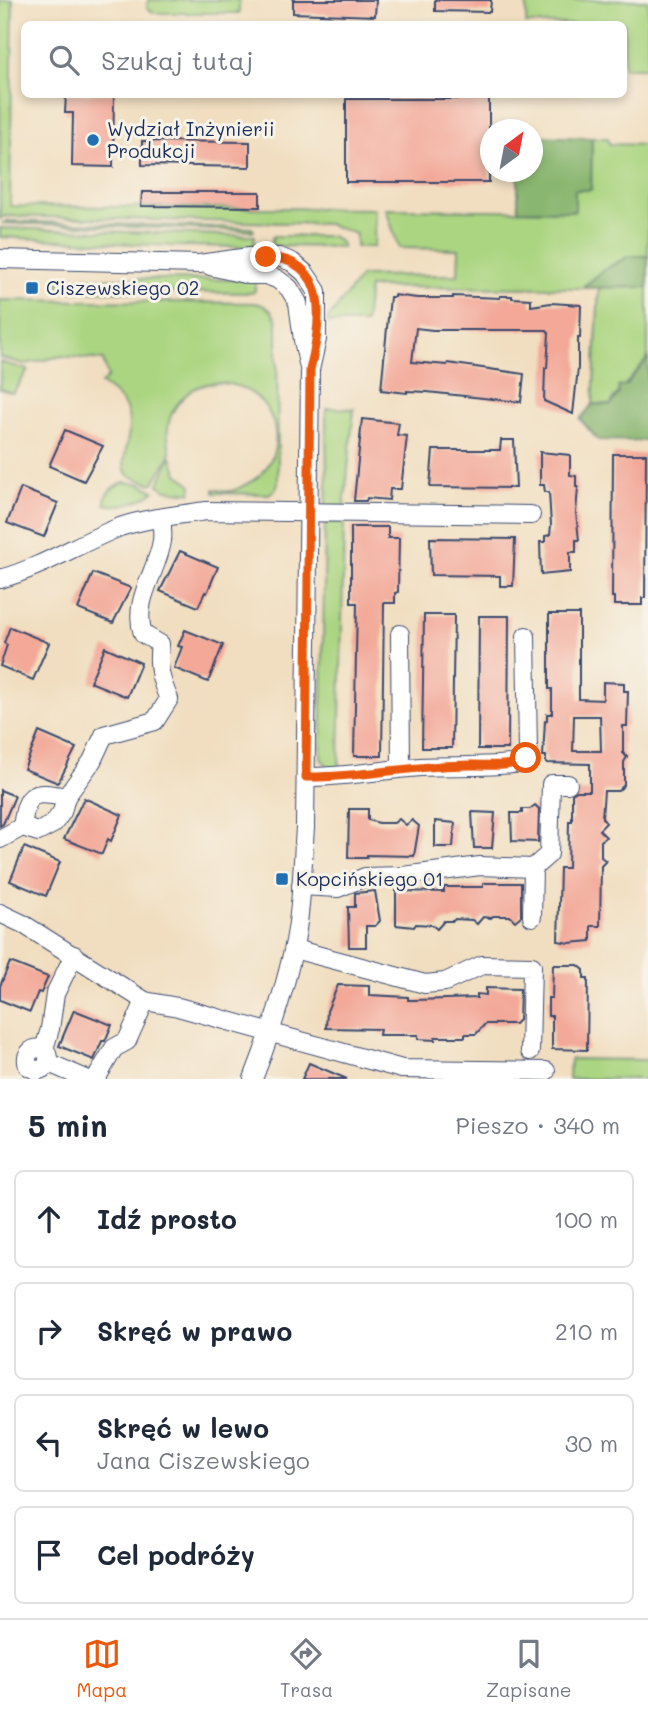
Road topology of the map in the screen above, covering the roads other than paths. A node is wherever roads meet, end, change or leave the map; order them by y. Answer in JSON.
{"nodes":[{"id":1,"x":0,"y":259,"type":"edge"},
{"id":2,"x":199,"y":264,"type":"junction"},
{"id":3,"x":310,"y":370,"type":"junction"},
{"id":4,"x":309,"y":513,"type":"junction"},
{"id":5,"x":531,"y":515,"type":"dead end"},
{"id":6,"x":161,"y":518,"type":"junction"},
{"id":7,"x":0,"y":579,"type":"edge"},
{"id":8,"x":400,"y":634,"type":"dead end"},
{"id":9,"x":526,"y":636,"type":"dead end"},
{"id":10,"x":401,"y":768,"type":"junction"},
{"id":11,"x":306,"y":777,"type":"junction"},
{"id":12,"x":568,"y":784,"type":"dead end"},
{"id":13,"x":66,"y":797,"type":"junction"},
{"id":14,"x":22,"y":827,"type":"junction"},
{"id":15,"x":0,"y":839,"type":"edge"},
{"id":16,"x":533,"y":868,"type":"junction"},
{"id":17,"x":301,"y":886,"type":"junction"},
{"id":18,"x":0,"y":913,"type":"edge"},
{"id":19,"x":532,"y":917,"type":"dead end"},
{"id":20,"x":294,"y":949,"type":"junction"},
{"id":21,"x":74,"y":955,"type":"junction"},
{"id":22,"x":145,"y":1002,"type":"junction"},
{"id":23,"x":271,"y":1032,"type":"junction"},
{"id":24,"x":530,"y":1051,"type":"dead end"},
{"id":25,"x":546,"y":1071,"type":"dead end"},
{"id":26,"x":86,"y":1079,"type":"edge"},
{"id":27,"x":96,"y":1079,"type":"edge"},
{"id":28,"x":253,"y":1079,"type":"edge"}],
"edges":[{"from":1,"to":2,"type":"street"},
{"from":2,"to":3,"type":"street"},
{"from":2,"to":3,"type":"street"},
{"from":3,"to":4,"type":"street"},
{"from":4,"to":5,"type":"street"},
{"from":4,"to":6,"type":"street"},
{"from":4,"to":11,"type":"street"},
{"from":6,"to":7,"type":"street"},
{"from":6,"to":13,"type":"street"},
{"from":8,"to":10,"type":"street"},
{"from":9,"to":10,"type":"street"},
{"from":10,"to":11,"type":"street"},
{"from":11,"to":17,"type":"street"},
{"from":12,"to":16,"type":"street"},
{"from":13,"to":14,"type":"street"},
{"from":13,"to":14,"type":"street"},
{"from":14,"to":15,"type":"street"},
{"from":16,"to":17,"type":"street"},
{"from":16,"to":19,"type":"street"},
{"from":17,"to":20,"type":"street"},
{"from":18,"to":21,"type":"street"},
{"from":20,"to":23,"type":"street"},
{"from":20,"to":24,"type":"street"},
{"from":21,"to":22,"type":"street"},
{"from":21,"to":26,"type":"street"},
{"from":22,"to":23,"type":"street"},
{"from":22,"to":27,"type":"street"},
{"from":23,"to":25,"type":"street"},
{"from":23,"to":28,"type":"street"}]}
